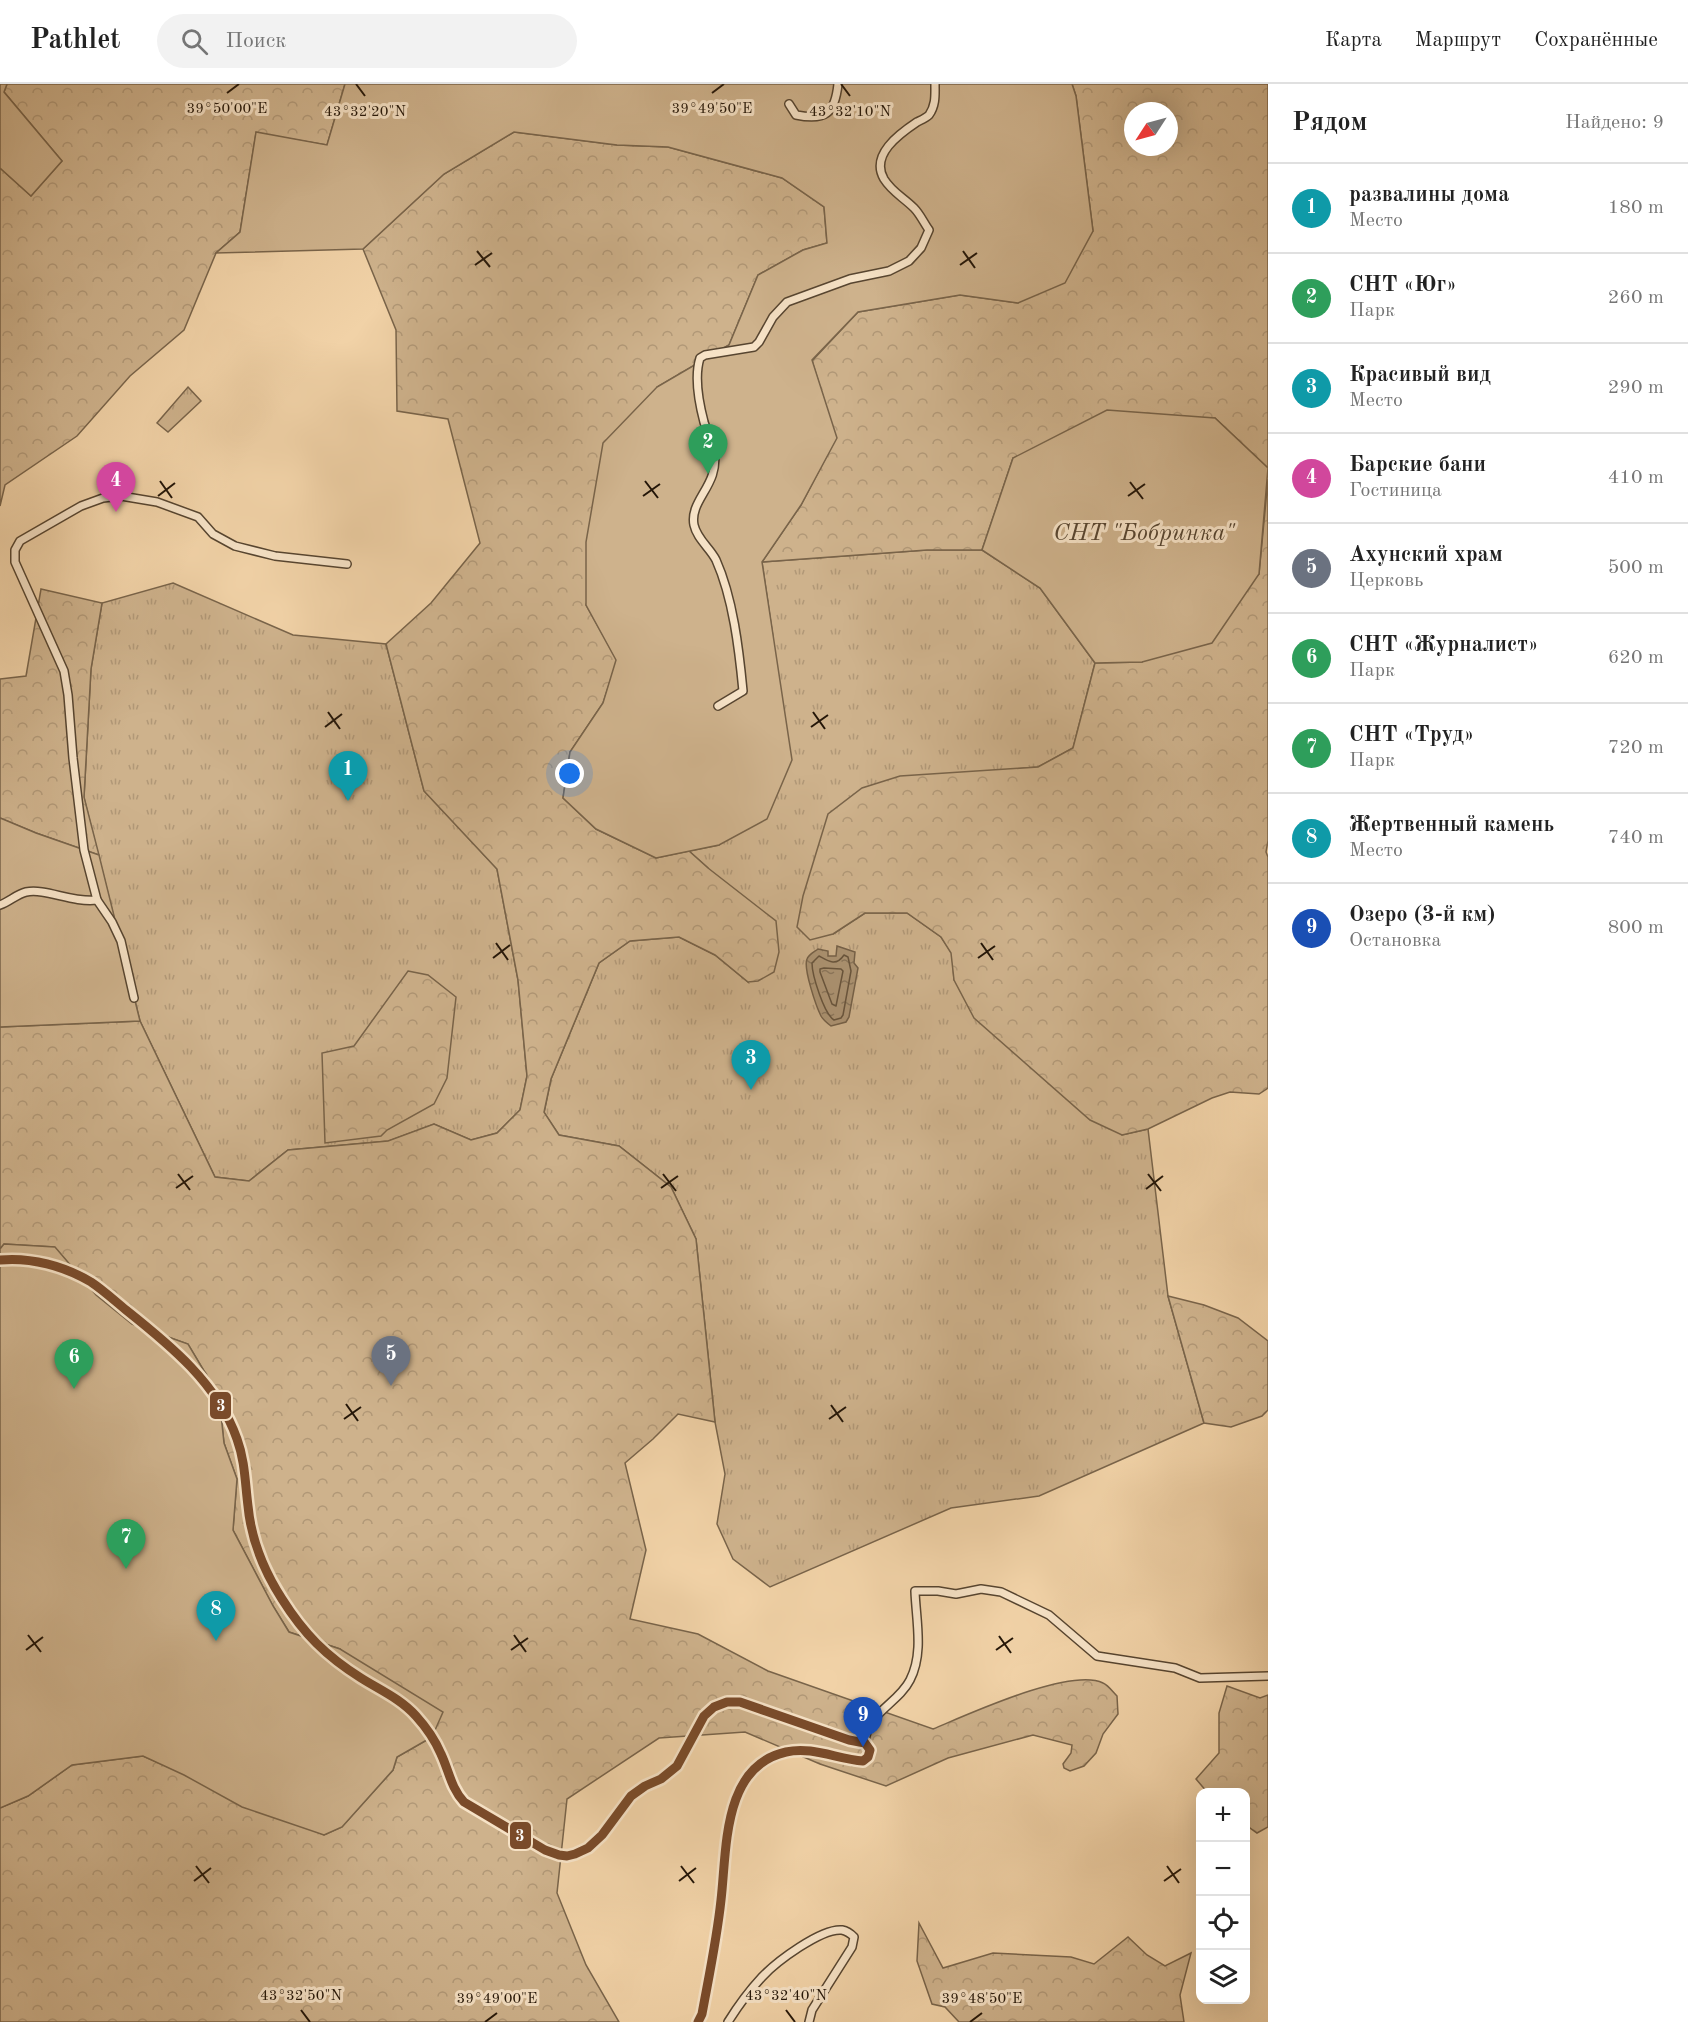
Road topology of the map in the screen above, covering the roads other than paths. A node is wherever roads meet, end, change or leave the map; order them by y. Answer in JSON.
{"nodes":[{"id":1,"x":838,"y":84,"type":"edge"},
{"id":2,"x":935,"y":84,"type":"edge"},
{"id":3,"x":789,"y":104,"type":"dead end"},
{"id":4,"x":347,"y":564,"type":"dead end"},
{"id":5,"x":718,"y":706,"type":"dead end"},
{"id":6,"x":97,"y":900,"type":"junction"},
{"id":7,"x":0,"y":905,"type":"edge"},
{"id":8,"x":134,"y":998,"type":"dead end"},
{"id":9,"x":0,"y":1260,"type":"edge"},
{"id":10,"x":1268,"y":1676,"type":"edge"},
{"id":11,"x":866,"y":1743,"type":"junction"},
{"id":12,"x":698,"y":2022,"type":"edge"},
{"id":13,"x":728,"y":2022,"type":"edge"},
{"id":14,"x":809,"y":2022,"type":"edge"}],
"edges":[{"from":1,"to":3,"type":"street"},
{"from":2,"to":5,"type":"street"},
{"from":4,"to":6,"type":"street"},
{"from":6,"to":7,"type":"street"},
{"from":6,"to":8,"type":"street"},
{"from":9,"to":11,"type":"street"},
{"from":10,"to":11,"type":"street"},
{"from":11,"to":12,"type":"street"},
{"from":13,"to":14,"type":"street"}]}
